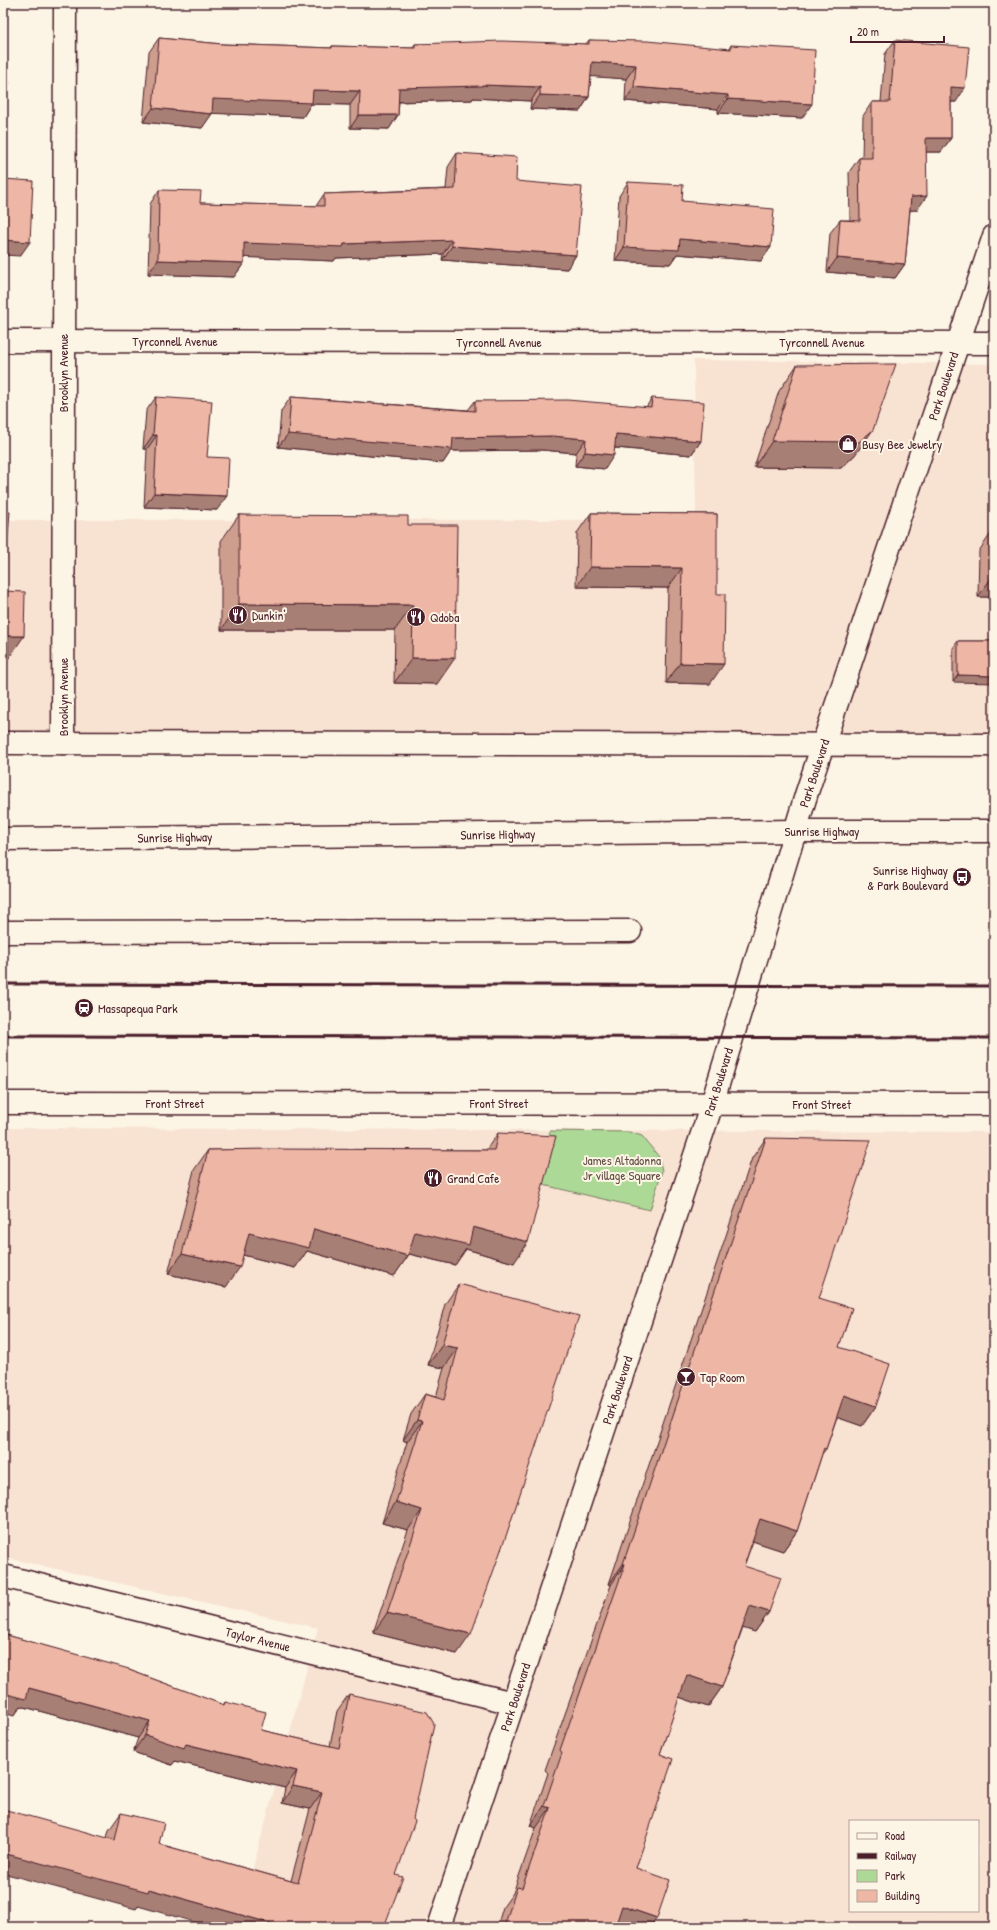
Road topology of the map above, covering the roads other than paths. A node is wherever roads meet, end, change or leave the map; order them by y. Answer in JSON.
{"nodes":[{"id":1,"x":65,"y":3,"type":"edge"},
{"id":2,"x":994,"y":236,"type":"edge"},
{"id":3,"x":3,"y":341,"type":"edge"},
{"id":4,"x":63,"y":341,"type":"junction"},
{"id":5,"x":958,"y":342,"type":"junction"},
{"id":6,"x":994,"y":343,"type":"edge"},
{"id":7,"x":3,"y":743,"type":"edge"},
{"id":8,"x":63,"y":743,"type":"junction"},
{"id":9,"x":823,"y":745,"type":"junction"},
{"id":10,"x":994,"y":745,"type":"edge"},
{"id":11,"x":795,"y":831,"type":"junction"},
{"id":12,"x":994,"y":831,"type":"edge"},
{"id":13,"x":3,"y":839,"type":"edge"},
{"id":14,"x":630,"y":931,"type":"dead end"},
{"id":15,"x":3,"y":932,"type":"edge"},
{"id":16,"x":3,"y":1103,"type":"edge"},
{"id":17,"x":712,"y":1104,"type":"junction"},
{"id":18,"x":994,"y":1104,"type":"edge"},
{"id":19,"x":3,"y":1576,"type":"edge"},
{"id":20,"x":513,"y":1703,"type":"junction"},
{"id":21,"x":439,"y":1927,"type":"edge"}],
"edges":[{"from":1,"to":4,"type":"main road","name":"Brooklyn Avenue"},
{"from":2,"to":5,"type":"main road","name":"Park Boulevard"},
{"from":3,"to":4,"type":"main road","name":"Tyrconnell Avenue"},
{"from":4,"to":5,"type":"main road","name":"Tyrconnell Avenue"},
{"from":4,"to":8,"type":"main road","name":"Brooklyn Avenue"},
{"from":5,"to":6,"type":"main road","name":"Tyrconnell Avenue"},
{"from":5,"to":9,"type":"main road","name":"Park Boulevard"},
{"from":7,"to":8,"type":"main road"},
{"from":8,"to":9,"type":"main road"},
{"from":9,"to":10,"type":"main road"},
{"from":9,"to":11,"type":"main road","name":"Park Boulevard"},
{"from":11,"to":12,"type":"main road","name":"Sunrise Highway"},
{"from":11,"to":13,"type":"main road","name":"Sunrise Highway"},
{"from":11,"to":17,"type":"main road","name":"Park Boulevard"},
{"from":14,"to":15,"type":"main road"},
{"from":16,"to":17,"type":"main road","name":"Front Street"},
{"from":17,"to":18,"type":"main road","name":"Front Street"},
{"from":17,"to":20,"type":"main road","name":"Park Boulevard"},
{"from":19,"to":20,"type":"main road","name":"Taylor Avenue"},
{"from":20,"to":21,"type":"main road","name":"Park Boulevard"}]}
